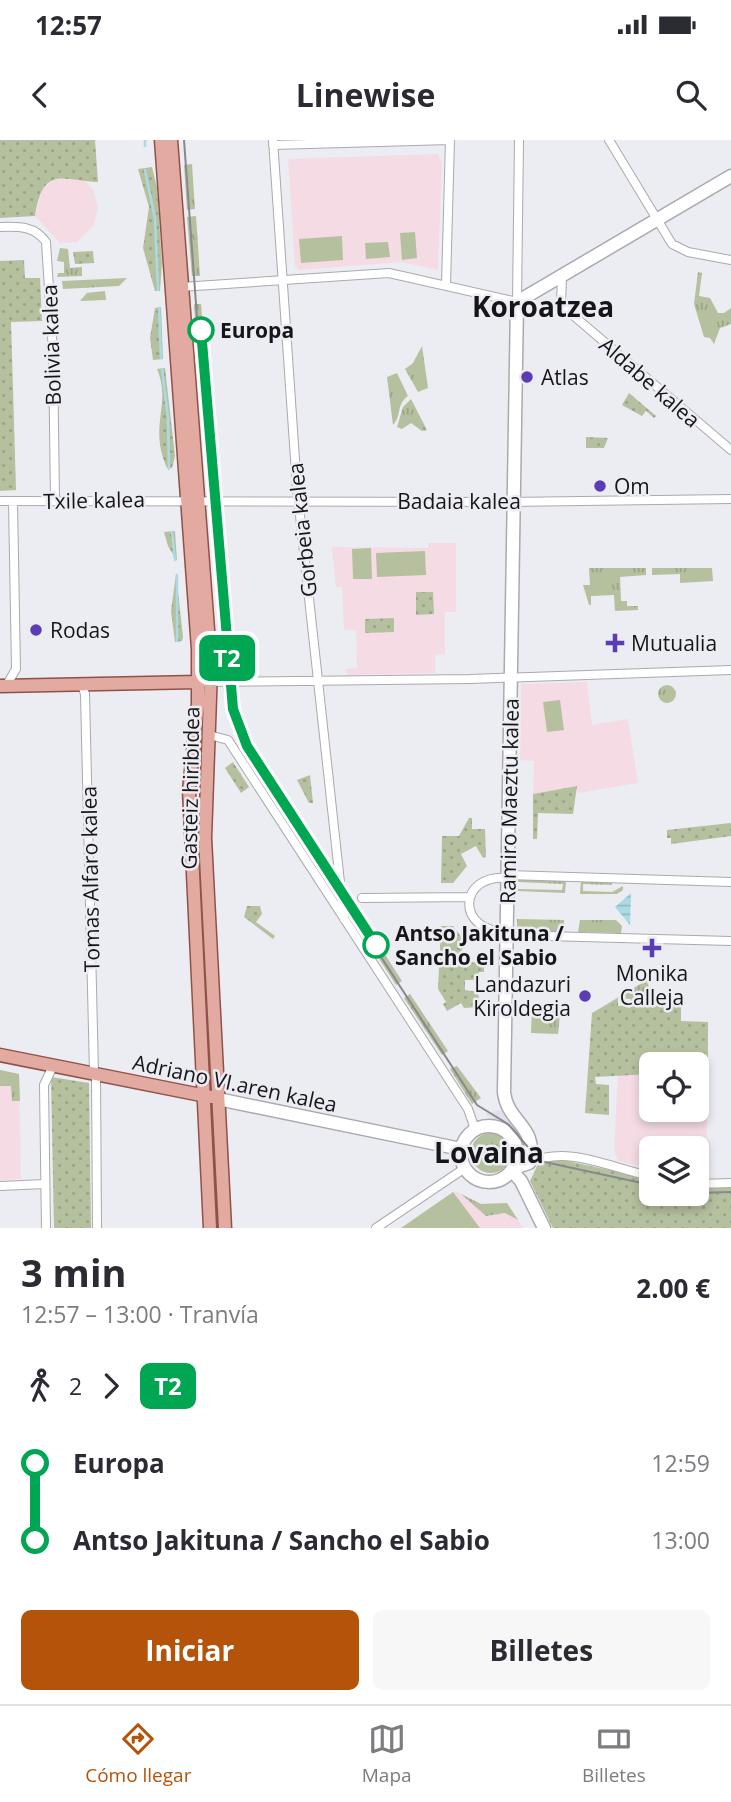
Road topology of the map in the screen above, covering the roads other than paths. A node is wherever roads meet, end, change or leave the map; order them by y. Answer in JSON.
{"nodes":[{"id":1,"x":162,"y":140,"type":"edge"},
{"id":2,"x":171,"y":140,"type":"edge"},
{"id":3,"x":450,"y":140,"type":"edge"},
{"id":4,"x":519,"y":140,"type":"edge"},
{"id":5,"x":610,"y":140,"type":"edge"},
{"id":6,"x":273,"y":143,"type":"edge"},
{"id":7,"x":731,"y":176,"type":"edge"},
{"id":8,"x":656,"y":221,"type":"junction"},
{"id":9,"x":0,"y":227,"type":"edge"},
{"id":10,"x":731,"y":260,"type":"edge"},
{"id":11,"x":562,"y":275,"type":"junction"},
{"id":12,"x":282,"y":281,"type":"junction"},
{"id":13,"x":446,"y":285,"type":"junction"},
{"id":14,"x":181,"y":287,"type":"junction"},
{"id":15,"x":517,"y":302,"type":"junction"},
{"id":16,"x":731,"y":450,"type":"edge"},
{"id":17,"x":731,"y":499,"type":"edge"},
{"id":18,"x":55,"y":500,"type":"junction"},
{"id":19,"x":0,"y":501,"type":"edge"},
{"id":20,"x":13,"y":501,"type":"junction"},
{"id":21,"x":193,"y":501,"type":"junction"},
{"id":22,"x":298,"y":501,"type":"junction"},
{"id":23,"x":513,"y":502,"type":"junction"},
{"id":24,"x":731,"y":670,"type":"edge"},
{"id":25,"x":511,"y":677,"type":"junction"},
{"id":26,"x":205,"y":682,"type":"junction"},
{"id":27,"x":319,"y":682,"type":"junction"},
{"id":28,"x":82,"y":685,"type":"junction"},
{"id":29,"x":3,"y":686,"type":"edge"},
{"id":30,"x":209,"y":735,"type":"junction"},
{"id":31,"x":508,"y":877,"type":"junction"},
{"id":32,"x":731,"y":882,"type":"edge"},
{"id":33,"x":470,"y":897,"type":"junction"},
{"id":34,"x":362,"y":898,"type":"dead end"},
{"id":35,"x":344,"y":919,"type":"junction"},
{"id":36,"x":507,"y":934,"type":"junction"},
{"id":37,"x":731,"y":941,"type":"edge"},
{"id":38,"x":0,"y":1055,"type":"edge"},
{"id":39,"x":53,"y":1066,"type":"junction"},
{"id":40,"x":95,"y":1074,"type":"junction"},
{"id":41,"x":203,"y":1095,"type":"junction"},
{"id":42,"x":218,"y":1099,"type":"junction"},
{"id":43,"x":475,"y":1129,"type":"junction"},
{"id":44,"x":461,"y":1149,"type":"junction"},
{"id":45,"x":529,"y":1163,"type":"junction"},
{"id":46,"x":465,"y":1168,"type":"junction"},
{"id":47,"x":513,"y":1170,"type":"junction"},
{"id":48,"x":639,"y":1173,"type":"edge"},
{"id":49,"x":731,"y":1183,"type":"edge"},
{"id":50,"x":45,"y":1184,"type":"junction"},
{"id":51,"x":709,"y":1184,"type":"edge"},
{"id":52,"x":0,"y":1186,"type":"edge"},
{"id":53,"x":46,"y":1228,"type":"edge"},
{"id":54,"x":97,"y":1228,"type":"edge"},
{"id":55,"x":210,"y":1228,"type":"edge"},
{"id":56,"x":225,"y":1228,"type":"edge"},
{"id":57,"x":376,"y":1228,"type":"edge"},
{"id":58,"x":544,"y":1228,"type":"edge"}],
"edges":[{"from":1,"to":21,"type":"main road","name":"Gasteiz hiribidea"},
{"from":2,"to":14,"type":"main road","name":"Gasteiz hiribidea"},
{"from":3,"to":6,"type":"street"},
{"from":3,"to":13,"type":"street"},
{"from":4,"to":15,"type":"street"},
{"from":5,"to":8,"type":"street"},
{"from":6,"to":12,"type":"street","name":"Gorbeia kalea"},
{"from":7,"to":8,"type":"main road"},
{"from":8,"to":10,"type":"street"},
{"from":8,"to":11,"type":"main road"},
{"from":9,"to":18,"type":"street","name":"Bolivia kalea"},
{"from":11,"to":15,"type":"main road"},
{"from":11,"to":16,"type":"street","name":"Aldabe kalea"},
{"from":12,"to":13,"type":"street"},
{"from":12,"to":14,"type":"street"},
{"from":12,"to":22,"type":"street","name":"Gorbeia kalea"},
{"from":13,"to":15,"type":"street"},
{"from":14,"to":21,"type":"main road","name":"Gasteiz hiribidea"},
{"from":15,"to":23,"type":"main road","name":"Ramiro Maeztu kalea"},
{"from":17,"to":23,"type":"street","name":"Badaia kalea"},
{"from":18,"to":20,"type":"street","name":"Txile kalea"},
{"from":18,"to":21,"type":"street","name":"Txile kalea"},
{"from":19,"to":20,"type":"street","name":"Txile kalea"},
{"from":20,"to":29,"type":"street"},
{"from":21,"to":22,"type":"street","name":"Badaia kalea"},
{"from":21,"to":26,"type":"main road","name":"Gasteiz hiribidea"},
{"from":22,"to":23,"type":"street","name":"Badaia kalea"},
{"from":22,"to":27,"type":"street","name":"Gorbeia kalea"},
{"from":23,"to":25,"type":"main road","name":"Ramiro Maeztu kalea"},
{"from":24,"to":25,"type":"street"},
{"from":25,"to":27,"type":"street"},
{"from":25,"to":31,"type":"main road","name":"Ramiro Maeztu kalea"},
{"from":26,"to":27,"type":"street"},
{"from":26,"to":28,"type":"main road"},
{"from":26,"to":30,"type":"main road","name":"Gasteiz hiribidea"},
{"from":26,"to":41,"type":"main road","name":"Gasteiz hiribidea"},
{"from":27,"to":35,"type":"street","name":"Gorbeia kalea"},
{"from":28,"to":29,"type":"main road"},
{"from":28,"to":40,"type":"street","name":"Tomas Alfaro kalea"},
{"from":30,"to":35,"type":"street"},
{"from":30,"to":42,"type":"main road","name":"Gasteiz hiribidea"},
{"from":31,"to":32,"type":"street"},
{"from":31,"to":33,"type":"street"},
{"from":31,"to":36,"type":"main road","name":"Ramiro Maeztu kalea"},
{"from":33,"to":34,"type":"street"},
{"from":33,"to":36,"type":"street"},
{"from":35,"to":43,"type":"street"},
{"from":36,"to":37,"type":"street"},
{"from":36,"to":45,"type":"main road","name":"Ramiro Maeztu kalea"},
{"from":38,"to":39,"type":"main road","name":"Adriano VI.aren kalea"},
{"from":39,"to":40,"type":"main road","name":"Adriano VI.aren kalea"},
{"from":39,"to":50,"type":"street"},
{"from":40,"to":41,"type":"main road","name":"Adriano VI.aren kalea"},
{"from":40,"to":54,"type":"street","name":"Tomas Alfaro kalea"},
{"from":41,"to":42,"type":"main road","name":"Adriano VI.aren kalea"},
{"from":41,"to":55,"type":"main road","name":"Gasteiz hiribidea"},
{"from":42,"to":44,"type":"main road","name":"Adriano VI.aren kalea"},
{"from":42,"to":56,"type":"main road","name":"Gasteiz hiribidea"},
{"from":43,"to":44,"type":"main road"},
{"from":43,"to":47,"type":"main road"},
{"from":44,"to":46,"type":"main road"},
{"from":45,"to":47,"type":"main road"},
{"from":45,"to":48,"type":"street"},
{"from":46,"to":47,"type":"main road"},
{"from":46,"to":57,"type":"street"},
{"from":47,"to":58,"type":"main road"},
{"from":49,"to":51,"type":"street"},
{"from":50,"to":52,"type":"street"},
{"from":50,"to":53,"type":"street"}]}
